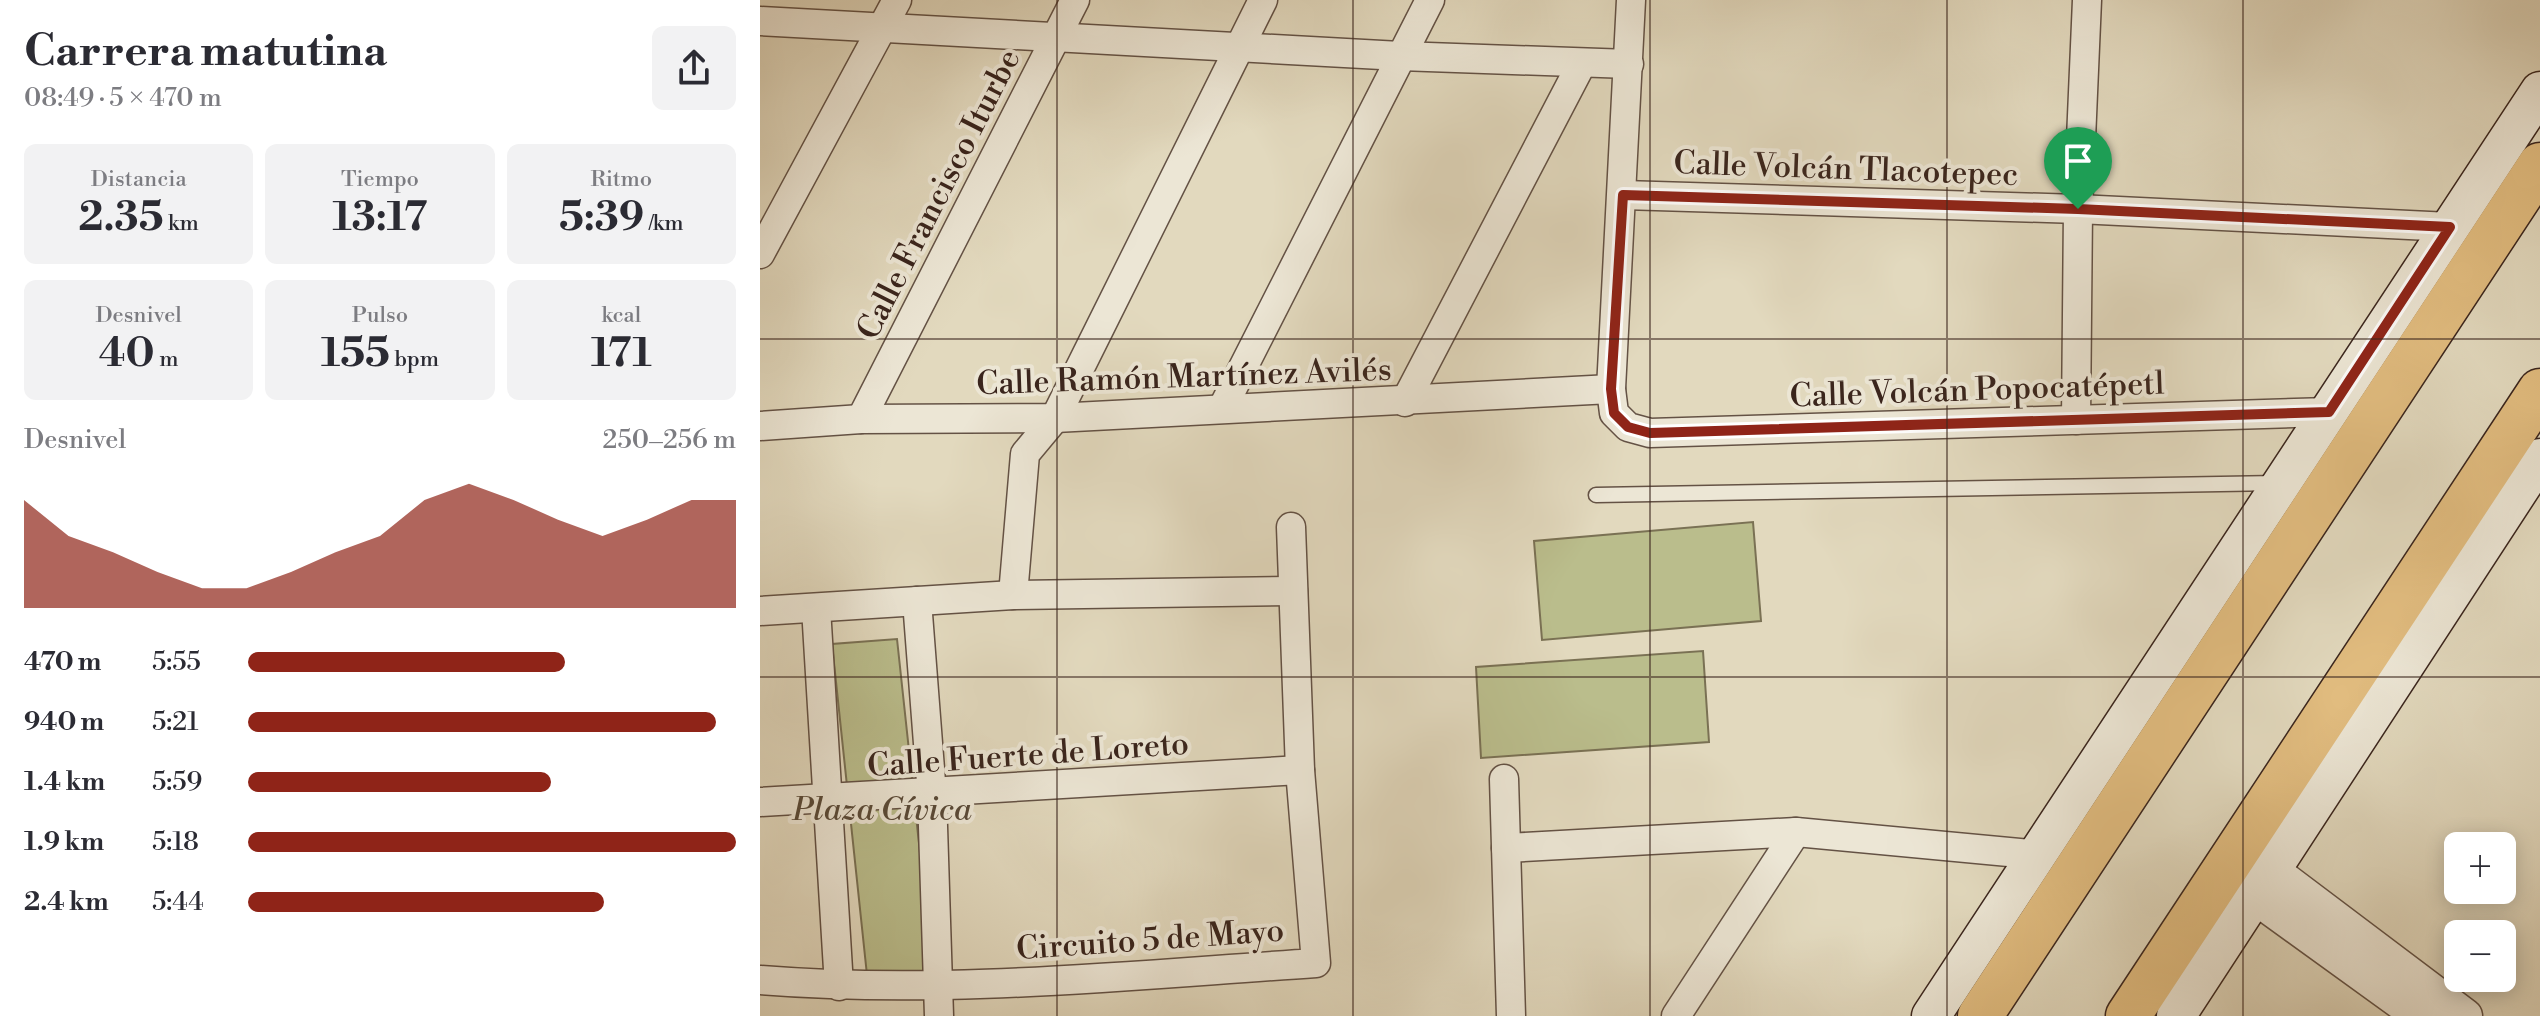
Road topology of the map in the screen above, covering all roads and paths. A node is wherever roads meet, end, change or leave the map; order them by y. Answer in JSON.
{"nodes":[{"id":1,"x":897,"y":0,"type":"edge"},
{"id":2,"x":1075,"y":0,"type":"edge"},
{"id":3,"x":1263,"y":0,"type":"edge"},
{"id":4,"x":1430,"y":0,"type":"edge"},
{"id":5,"x":1631,"y":0,"type":"edge"},
{"id":6,"x":2087,"y":0,"type":"edge"},
{"id":7,"x":760,"y":21,"type":"edge"},
{"id":8,"x":884,"y":27,"type":"junction"},
{"id":9,"x":1057,"y":36,"type":"junction"},
{"id":10,"x":1240,"y":46,"type":"junction"},
{"id":11,"x":1400,"y":56,"type":"junction"},
{"id":12,"x":1582,"y":63,"type":"junction"},
{"id":13,"x":1629,"y":64,"type":"junction"},
{"id":14,"x":2540,"y":91,"type":"edge"},
{"id":15,"x":2540,"y":165,"type":"edge"},
{"id":16,"x":1623,"y":195,"type":"junction"},
{"id":17,"x":2078,"y":209,"type":"junction"},
{"id":18,"x":2450,"y":227,"type":"junction"},
{"id":19,"x":760,"y":254,"type":"edge"},
{"id":20,"x":1611,"y":389,"type":"junction"},
{"id":21,"x":2540,"y":391,"type":"edge"},
{"id":22,"x":1405,"y":402,"type":"junction"},
{"id":23,"x":1223,"y":407,"type":"junction"},
{"id":24,"x":2329,"y":412,"type":"junction"},
{"id":25,"x":1055,"y":418,"type":"junction"},
{"id":26,"x":861,"y":419,"type":"junction"},
{"id":27,"x":2076,"y":420,"type":"junction"},
{"id":28,"x":760,"y":426,"type":"edge"},
{"id":29,"x":2540,"y":458,"type":"edge"},
{"id":30,"x":2282,"y":483,"type":"junction"},
{"id":31,"x":1596,"y":495,"type":"dead end"},
{"id":32,"x":1291,"y":527,"type":"dead end"},
{"id":33,"x":1293,"y":591,"type":"junction"},
{"id":34,"x":1013,"y":595,"type":"junction"},
{"id":35,"x":917,"y":601,"type":"junction"},
{"id":36,"x":816,"y":608,"type":"junction"},
{"id":37,"x":760,"y":611,"type":"edge"},
{"id":38,"x":1300,"y":770,"type":"junction"},
{"id":39,"x":1504,"y":779,"type":"dead end"},
{"id":40,"x":932,"y":795,"type":"junction"},
{"id":41,"x":828,"y":801,"type":"junction"},
{"id":42,"x":760,"y":802,"type":"edge"},
{"id":43,"x":1796,"y":832,"type":"junction"},
{"id":44,"x":1506,"y":848,"type":"junction"},
{"id":45,"x":2040,"y":855,"type":"junction"},
{"id":46,"x":2262,"y":882,"type":"junction"},
{"id":47,"x":760,"y":980,"type":"edge"},
{"id":48,"x":839,"y":986,"type":"junction"},
{"id":49,"x":940,"y":987,"type":"junction"},
{"id":50,"x":939,"y":1016,"type":"edge"},
{"id":51,"x":1511,"y":1016,"type":"edge"},
{"id":52,"x":1676,"y":1016,"type":"edge"},
{"id":53,"x":1931,"y":1016,"type":"edge"},
{"id":54,"x":1980,"y":1016,"type":"edge"},
{"id":55,"x":2128,"y":1016,"type":"edge"},
{"id":56,"x":2176,"y":1016,"type":"edge"},
{"id":57,"x":2420,"y":1016,"type":"edge"},
{"id":58,"x":2465,"y":1016,"type":"edge"}],
"edges":[{"from":1,"to":8,"type":"street"},
{"from":2,"to":9,"type":"street","name":"Calle Francisco Iturbe"},
{"from":3,"to":10,"type":"street"},
{"from":4,"to":11,"type":"street"},
{"from":5,"to":13,"type":"street"},
{"from":6,"to":17,"type":"street"},
{"from":7,"to":8,"type":"street"},
{"from":8,"to":9,"type":"street"},
{"from":8,"to":19,"type":"street"},
{"from":9,"to":10,"type":"street"},
{"from":9,"to":26,"type":"street","name":"Calle Francisco Iturbe"},
{"from":10,"to":11,"type":"street"},
{"from":10,"to":25,"type":"street"},
{"from":11,"to":12,"type":"street"},
{"from":11,"to":23,"type":"street"},
{"from":12,"to":13,"type":"street"},
{"from":12,"to":22,"type":"street"},
{"from":13,"to":16,"type":"street"},
{"from":14,"to":18,"type":"main road"},
{"from":15,"to":54,"type":"highway"},
{"from":16,"to":17,"type":"street","name":"Calle Volcán Tlacotepec"},
{"from":16,"to":20,"type":"street"},
{"from":17,"to":18,"type":"street","name":"Calle Volcán Tlacotepec"},
{"from":17,"to":27,"type":"street"},
{"from":18,"to":24,"type":"main road"},
{"from":20,"to":22,"type":"street","name":"Calle Ramón Martínez Avilés"},
{"from":20,"to":27,"type":"street","name":"Calle Volcán Popocatépetl"},
{"from":21,"to":55,"type":"highway"},
{"from":22,"to":23,"type":"street","name":"Calle Ramón Martínez Avilés"},
{"from":23,"to":25,"type":"street","name":"Calle Ramón Martínez Avilés"},
{"from":24,"to":27,"type":"street","name":"Calle Volcán Popocatépetl"},
{"from":24,"to":30,"type":"main road"},
{"from":25,"to":26,"type":"street","name":"Calle Ramón Martínez Avilés"},
{"from":25,"to":34,"type":"street"},
{"from":26,"to":28,"type":"street","name":"Calle Ramón Martínez Avilés"},
{"from":29,"to":46,"type":"main road"},
{"from":30,"to":31,"type":"lane"},
{"from":30,"to":45,"type":"main road"},
{"from":32,"to":33,"type":"street","name":"Circuito 5 de Mayo"},
{"from":33,"to":34,"type":"street"},
{"from":33,"to":38,"type":"street","name":"Circuito 5 de Mayo"},
{"from":34,"to":35,"type":"street"},
{"from":35,"to":36,"type":"street"},
{"from":35,"to":40,"type":"street"},
{"from":36,"to":37,"type":"street"},
{"from":36,"to":41,"type":"street"},
{"from":38,"to":40,"type":"street","name":"Calle Fuerte de Loreto"},
{"from":38,"to":49,"type":"street","name":"Circuito 5 de Mayo"},
{"from":39,"to":44,"type":"street"},
{"from":40,"to":41,"type":"street","name":"Calle Fuerte de Loreto"},
{"from":40,"to":49,"type":"street"},
{"from":41,"to":42,"type":"street","name":"Calle Fuerte de Loreto"},
{"from":41,"to":48,"type":"street"},
{"from":43,"to":44,"type":"street"},
{"from":43,"to":45,"type":"street"},
{"from":43,"to":52,"type":"street"},
{"from":44,"to":51,"type":"street"},
{"from":45,"to":53,"type":"main road"},
{"from":46,"to":56,"type":"main road"},
{"from":46,"to":57,"type":"street"},
{"from":46,"to":58,"type":"street"},
{"from":47,"to":48,"type":"street","name":"Circuito 5 de Mayo"},
{"from":48,"to":49,"type":"street","name":"Circuito 5 de Mayo"},
{"from":49,"to":50,"type":"street"}]}
